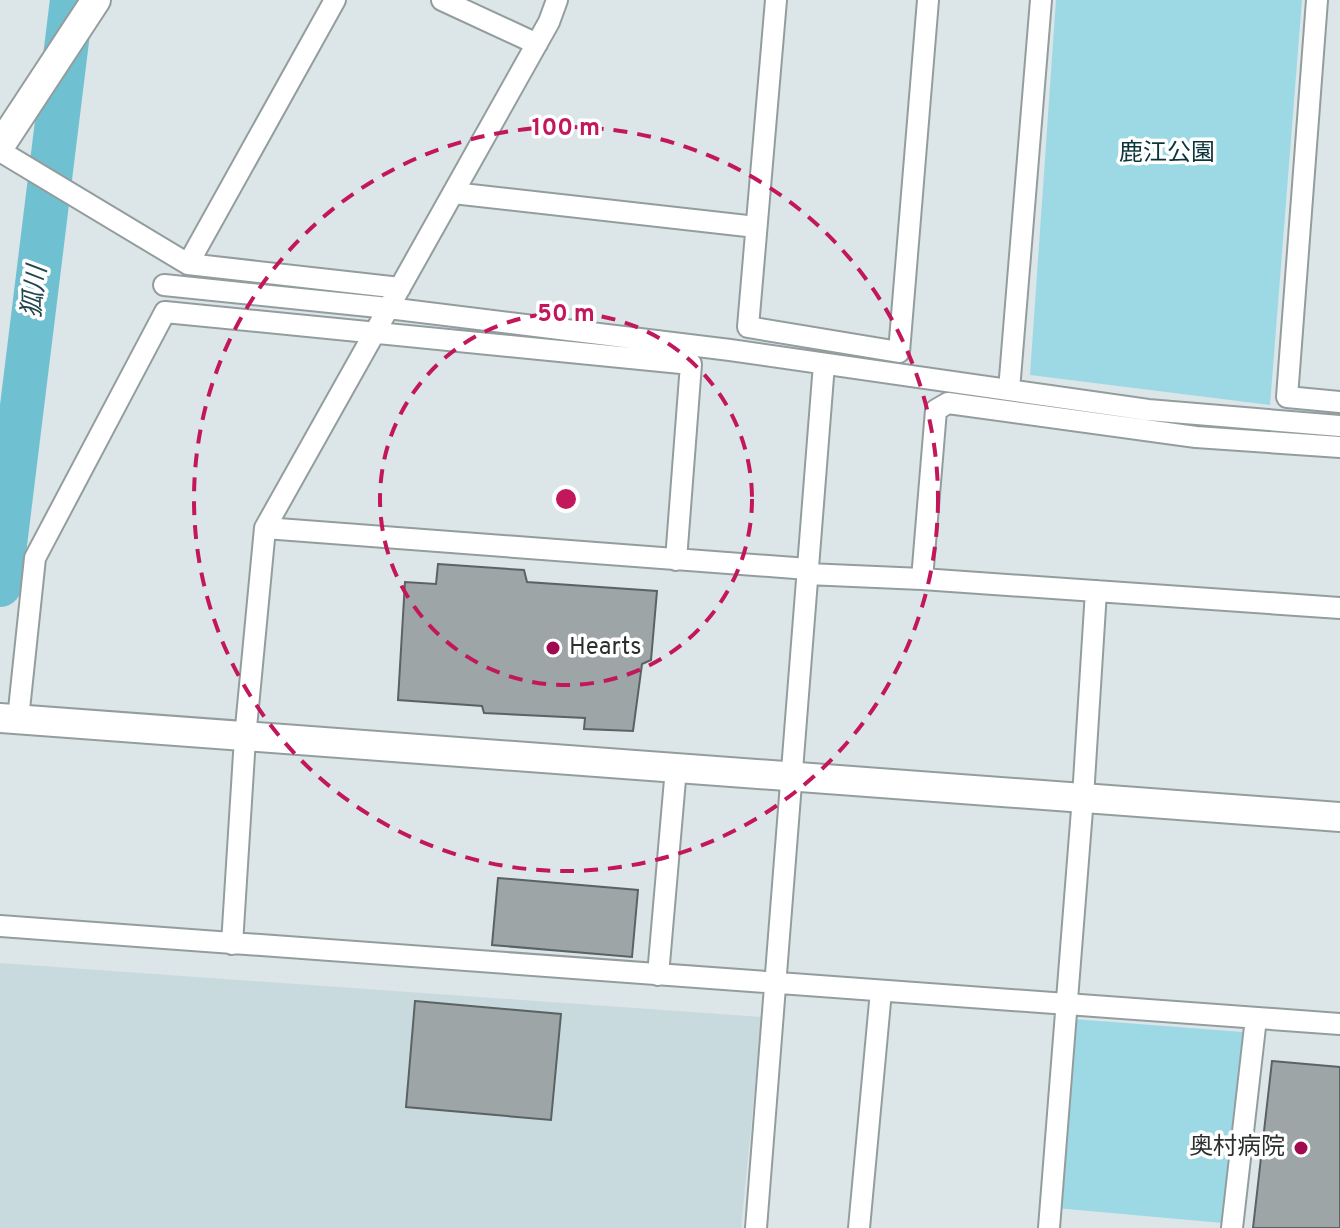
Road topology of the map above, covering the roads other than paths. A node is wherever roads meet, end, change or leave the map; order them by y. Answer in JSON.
{"nodes":[{"id":1,"x":96,"y":0,"type":"edge"},
{"id":2,"x":335,"y":0,"type":"edge"},
{"id":3,"x":442,"y":0,"type":"edge"},
{"id":4,"x":557,"y":0,"type":"edge"},
{"id":5,"x":776,"y":0,"type":"edge"},
{"id":6,"x":928,"y":0,"type":"edge"},
{"id":7,"x":1041,"y":0,"type":"edge"},
{"id":8,"x":1317,"y":0,"type":"edge"},
{"id":9,"x":537,"y":44,"type":"junction"},
{"id":10,"x":0,"y":148,"type":"edge"},
{"id":11,"x":453,"y":193,"type":"junction"},
{"id":12,"x":756,"y":227,"type":"junction"},
{"id":13,"x":188,"y":264,"type":"junction"},
{"id":14,"x":164,"y":285,"type":"dead end"},
{"id":15,"x":400,"y":288,"type":"junction"},
{"id":16,"x":388,"y":308,"type":"junction"},
{"id":17,"x":375,"y":332,"type":"junction"},
{"id":18,"x":824,"y":364,"type":"junction"},
{"id":19,"x":1009,"y":390,"type":"junction"},
{"id":20,"x":1340,"y":402,"type":"edge"},
{"id":21,"x":1340,"y":426,"type":"edge"},
{"id":22,"x":1340,"y":447,"type":"edge"},
{"id":23,"x":265,"y":528,"type":"junction"},
{"id":24,"x":676,"y":560,"type":"junction"},
{"id":25,"x":807,"y":572,"type":"junction"},
{"id":26,"x":922,"y":579,"type":"junction"},
{"id":27,"x":1096,"y":591,"type":"junction"},
{"id":28,"x":1340,"y":608,"type":"edge"},
{"id":29,"x":9,"y":719,"type":"edge"},
{"id":30,"x":245,"y":738,"type":"junction"},
{"id":31,"x":676,"y":768,"type":"junction"},
{"id":32,"x":791,"y":775,"type":"junction"},
{"id":33,"x":1083,"y":797,"type":"junction"},
{"id":34,"x":1340,"y":817,"type":"edge"},
{"id":35,"x":0,"y":926,"type":"edge"},
{"id":36,"x":232,"y":944,"type":"junction"},
{"id":37,"x":658,"y":975,"type":"junction"},
{"id":38,"x":775,"y":983,"type":"junction"},
{"id":39,"x":881,"y":991,"type":"junction"},
{"id":40,"x":1068,"y":1004,"type":"junction"},
{"id":41,"x":1256,"y":1018,"type":"junction"},
{"id":42,"x":1340,"y":1024,"type":"edge"},
{"id":43,"x":756,"y":1228,"type":"edge"},
{"id":44,"x":859,"y":1228,"type":"edge"},
{"id":45,"x":1049,"y":1228,"type":"edge"},
{"id":46,"x":1232,"y":1228,"type":"edge"}],
"edges":[{"from":1,"to":10,"type":"street"},
{"from":2,"to":13,"type":"street"},
{"from":3,"to":9,"type":"street"},
{"from":4,"to":9,"type":"street"},
{"from":5,"to":12,"type":"street"},
{"from":6,"to":12,"type":"street"},
{"from":7,"to":19,"type":"street"},
{"from":8,"to":20,"type":"street"},
{"from":9,"to":11,"type":"street"},
{"from":10,"to":13,"type":"street"},
{"from":11,"to":12,"type":"street"},
{"from":11,"to":15,"type":"street"},
{"from":13,"to":15,"type":"street"},
{"from":14,"to":16,"type":"street"},
{"from":15,"to":16,"type":"street"},
{"from":16,"to":17,"type":"street"},
{"from":16,"to":18,"type":"street"},
{"from":17,"to":23,"type":"street"},
{"from":17,"to":24,"type":"street"},
{"from":17,"to":29,"type":"street"},
{"from":18,"to":19,"type":"street"},
{"from":18,"to":25,"type":"street"},
{"from":19,"to":21,"type":"street"},
{"from":22,"to":26,"type":"street"},
{"from":23,"to":24,"type":"street"},
{"from":23,"to":30,"type":"street"},
{"from":24,"to":25,"type":"street"},
{"from":25,"to":26,"type":"street"},
{"from":25,"to":32,"type":"street"},
{"from":26,"to":27,"type":"street"},
{"from":27,"to":28,"type":"street"},
{"from":27,"to":33,"type":"street"},
{"from":29,"to":30,"type":"street"},
{"from":30,"to":31,"type":"street"},
{"from":30,"to":36,"type":"street"},
{"from":31,"to":32,"type":"street"},
{"from":31,"to":37,"type":"street"},
{"from":32,"to":33,"type":"street"},
{"from":32,"to":38,"type":"street"},
{"from":33,"to":34,"type":"street"},
{"from":33,"to":40,"type":"street"},
{"from":35,"to":36,"type":"street"},
{"from":36,"to":37,"type":"street"},
{"from":37,"to":38,"type":"street"},
{"from":38,"to":39,"type":"street"},
{"from":38,"to":43,"type":"street"},
{"from":39,"to":40,"type":"street"},
{"from":39,"to":44,"type":"street"},
{"from":40,"to":41,"type":"street"},
{"from":40,"to":45,"type":"street"},
{"from":41,"to":42,"type":"street"},
{"from":41,"to":46,"type":"street"}]}
